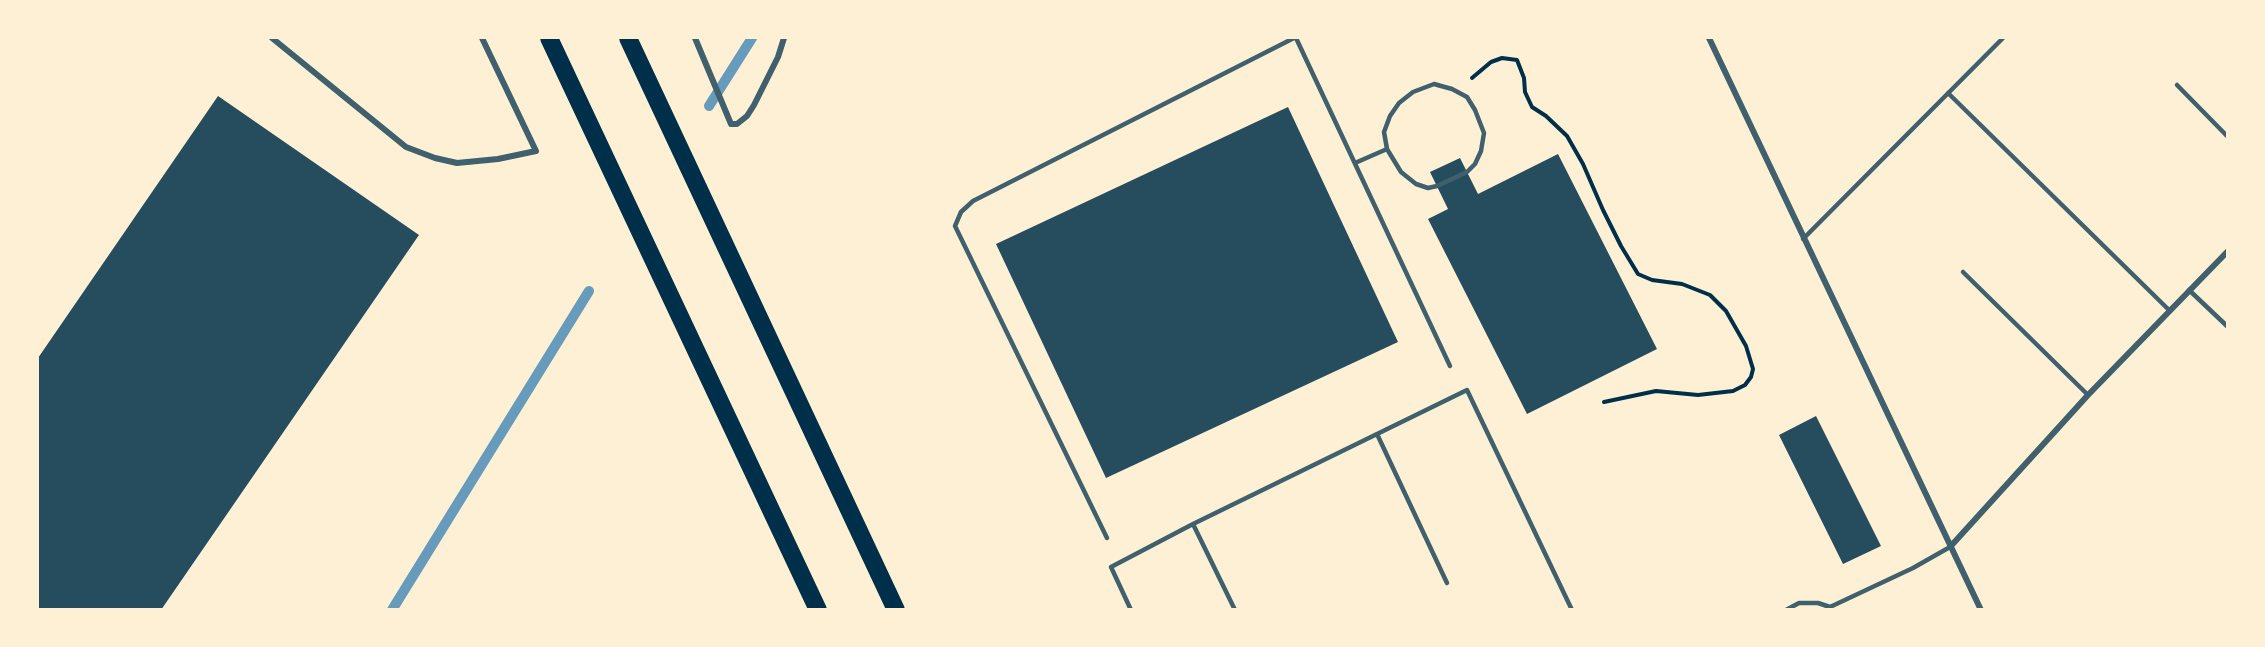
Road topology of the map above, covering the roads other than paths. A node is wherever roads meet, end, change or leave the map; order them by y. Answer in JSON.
{"nodes":[{"id":1,"x":272,"y":38,"type":"edge"},
{"id":2,"x":482,"y":38,"type":"edge"},
{"id":3,"x":549,"y":38,"type":"edge"},
{"id":4,"x":628,"y":38,"type":"edge"},
{"id":5,"x":695,"y":38,"type":"edge"},
{"id":6,"x":784,"y":38,"type":"edge"},
{"id":7,"x":1295,"y":38,"type":"edge"},
{"id":8,"x":1709,"y":38,"type":"edge"},
{"id":9,"x":2003,"y":38,"type":"edge"},
{"id":10,"x":2177,"y":85,"type":"dead end"},
{"id":11,"x":1948,"y":93,"type":"junction"},
{"id":12,"x":2228,"y":137,"type":"edge"},
{"id":13,"x":1387,"y":149,"type":"junction"},
{"id":14,"x":1355,"y":163,"type":"junction"},
{"id":15,"x":1803,"y":239,"type":"junction"},
{"id":16,"x":2228,"y":251,"type":"edge"},
{"id":17,"x":1963,"y":272,"type":"dead end"},
{"id":18,"x":2190,"y":290,"type":"junction"},
{"id":19,"x":2170,"y":310,"type":"junction"},
{"id":20,"x":2228,"y":327,"type":"edge"},
{"id":21,"x":1449,"y":366,"type":"dead end"},
{"id":22,"x":2088,"y":395,"type":"junction"},
{"id":23,"x":1377,"y":434,"type":"junction"},
{"id":24,"x":1194,"y":524,"type":"junction"},
{"id":25,"x":1107,"y":538,"type":"dead end"},
{"id":26,"x":1950,"y":547,"type":"junction"},
{"id":27,"x":1447,"y":584,"type":"dead end"},
{"id":28,"x":1830,"y":608,"type":"edge"},
{"id":29,"x":818,"y":609,"type":"edge"},
{"id":30,"x":896,"y":609,"type":"edge"},
{"id":31,"x":1131,"y":609,"type":"edge"},
{"id":32,"x":1235,"y":609,"type":"edge"},
{"id":33,"x":1572,"y":609,"type":"edge"},
{"id":34,"x":1786,"y":609,"type":"edge"},
{"id":35,"x":1981,"y":609,"type":"edge"}],
"edges":[{"from":1,"to":2,"type":"street"},
{"from":3,"to":29,"type":"highway"},
{"from":4,"to":30,"type":"highway"},
{"from":5,"to":6,"type":"street"},
{"from":7,"to":14,"type":"lane"},
{"from":7,"to":25,"type":"lane"},
{"from":8,"to":15,"type":"street"},
{"from":9,"to":11,"type":"lane"},
{"from":10,"to":12,"type":"lane"},
{"from":11,"to":15,"type":"lane"},
{"from":11,"to":19,"type":"lane"},
{"from":13,"to":13,"type":"lane"},
{"from":13,"to":14,"type":"lane"},
{"from":14,"to":21,"type":"lane"},
{"from":15,"to":26,"type":"street"},
{"from":16,"to":18,"type":"street"},
{"from":17,"to":22,"type":"lane"},
{"from":18,"to":19,"type":"street"},
{"from":18,"to":20,"type":"lane"},
{"from":19,"to":22,"type":"street"},
{"from":22,"to":26,"type":"street"},
{"from":23,"to":24,"type":"lane"},
{"from":23,"to":27,"type":"lane"},
{"from":23,"to":33,"type":"lane"},
{"from":24,"to":31,"type":"lane"},
{"from":24,"to":32,"type":"lane"},
{"from":26,"to":28,"type":"lane"},
{"from":26,"to":35,"type":"street"},
{"from":28,"to":34,"type":"lane"}]}
